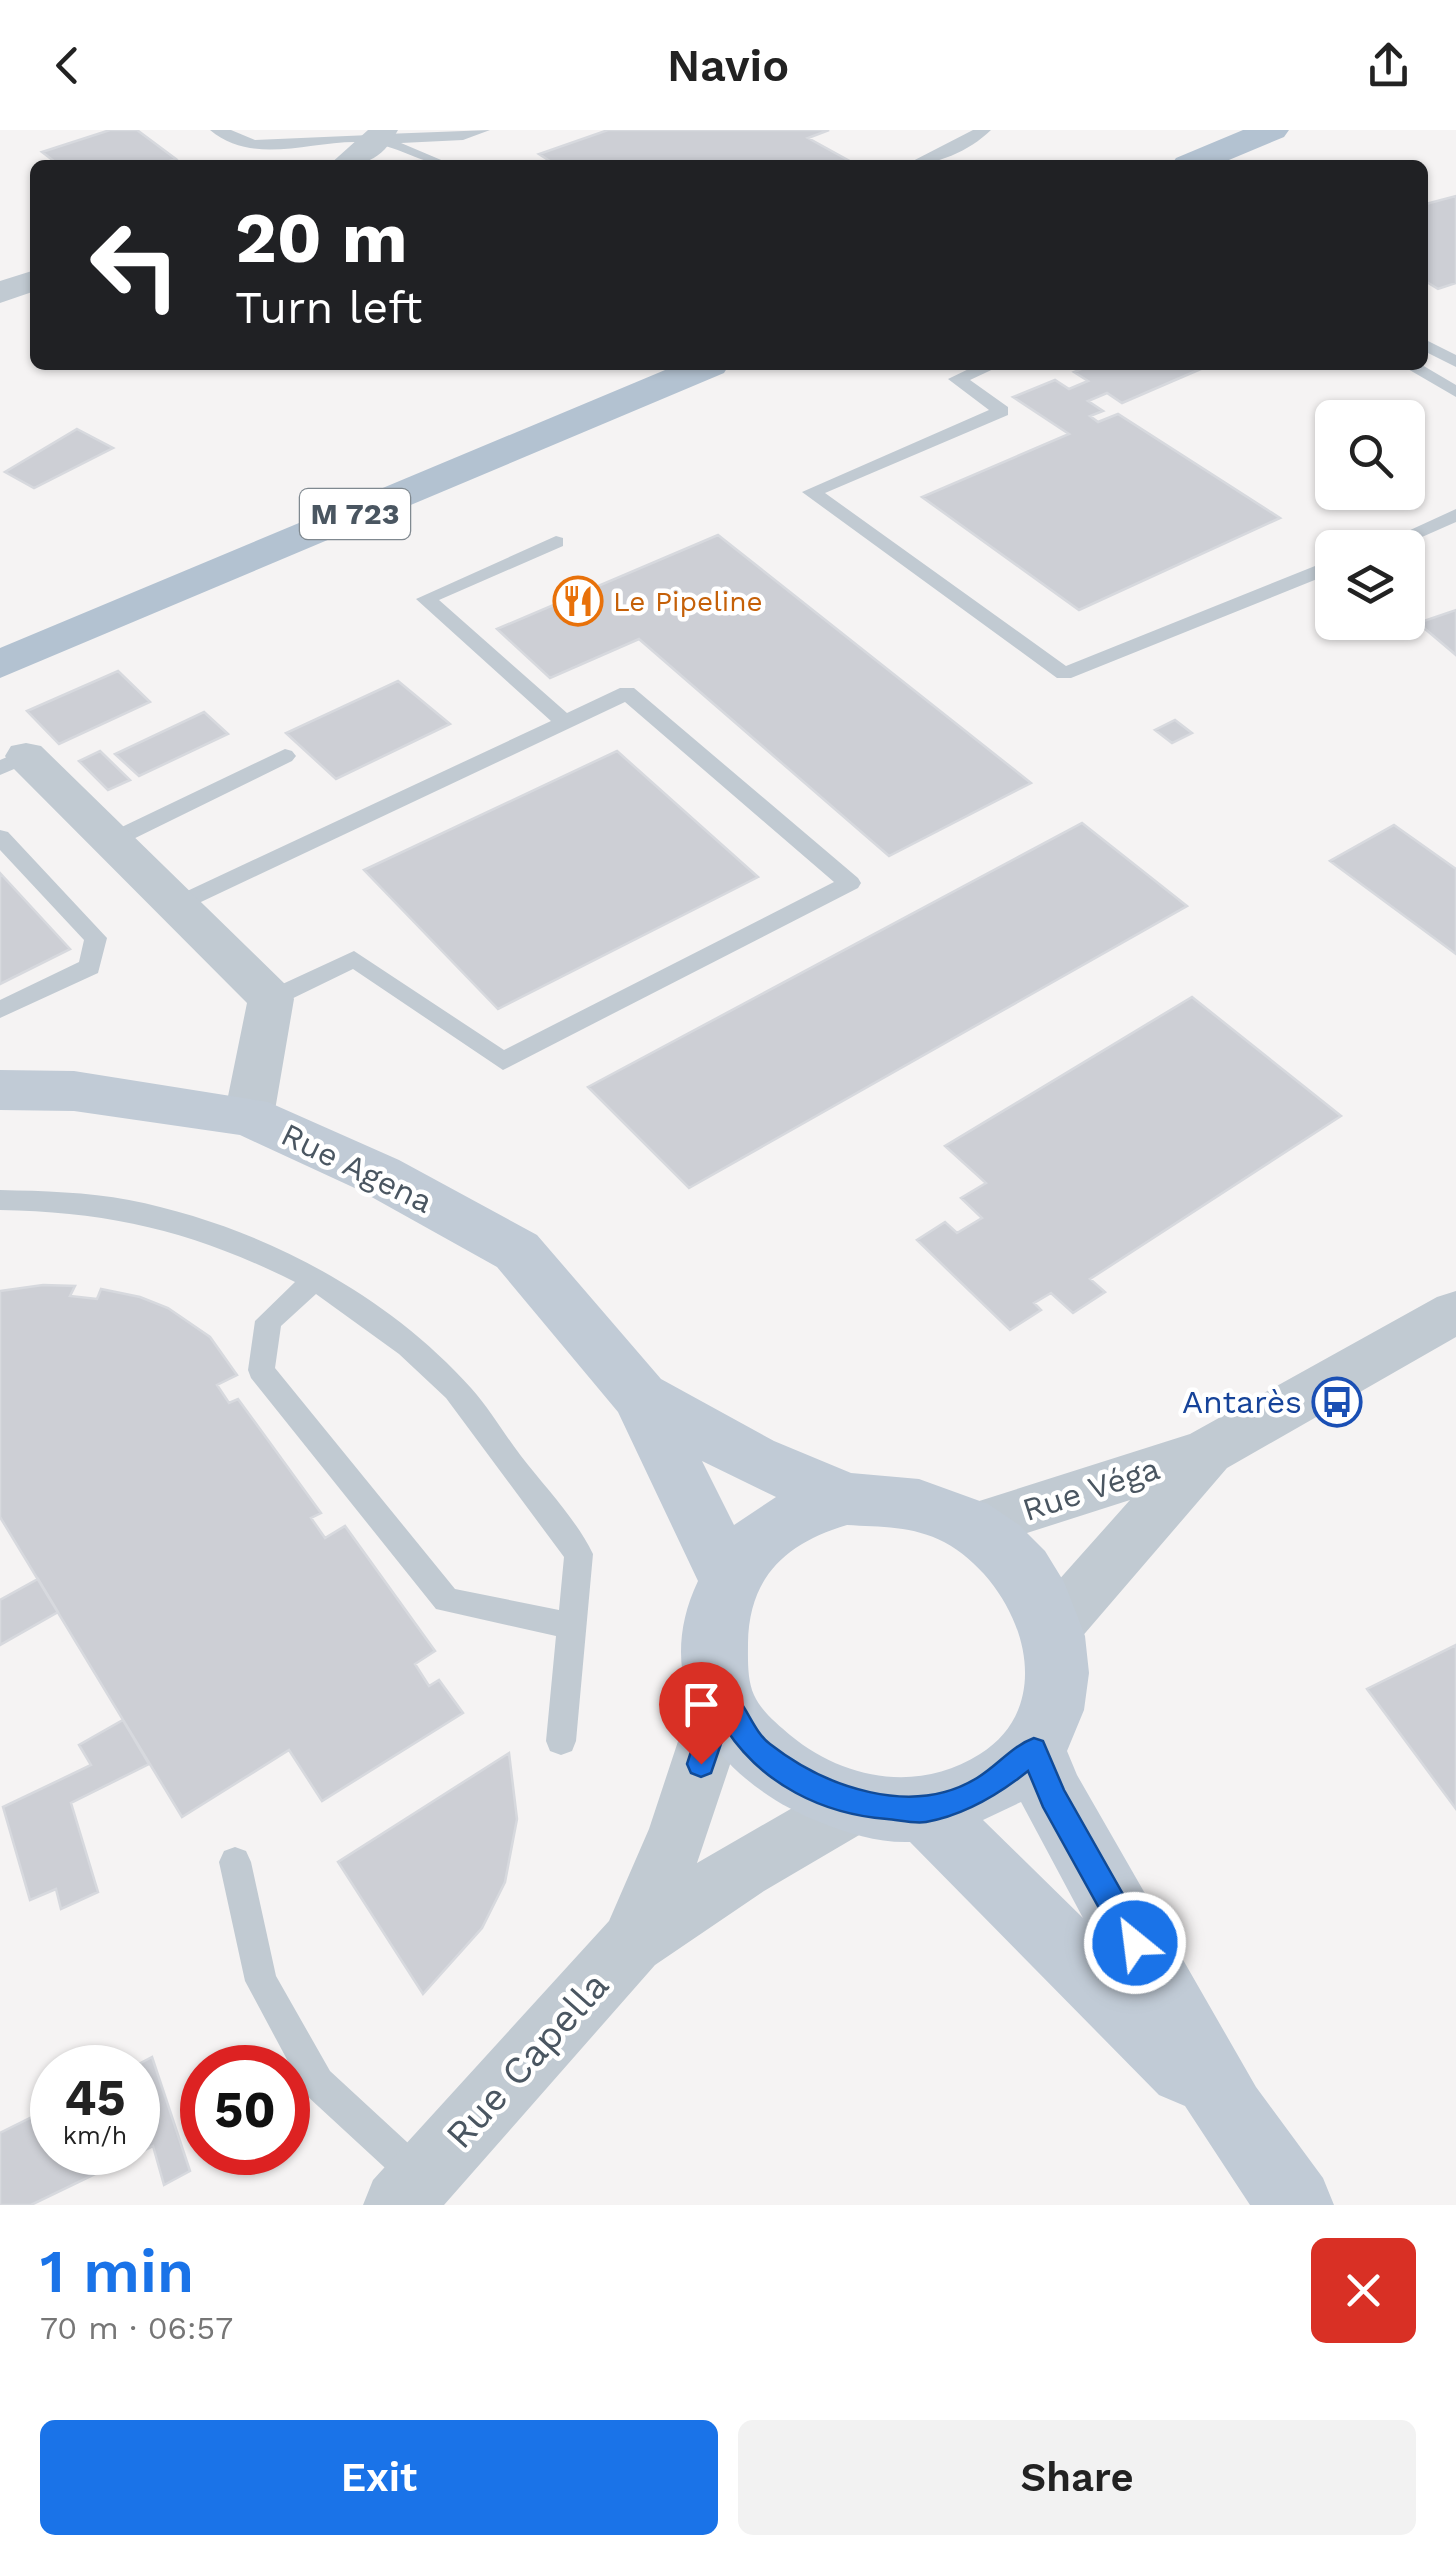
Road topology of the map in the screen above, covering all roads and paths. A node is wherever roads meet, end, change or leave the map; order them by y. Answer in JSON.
{"nodes":[{"id":1,"x":218,"y":130,"type":"edge"},
{"id":2,"x":482,"y":130,"type":"edge"},
{"id":3,"x":983,"y":130,"type":"edge"},
{"id":4,"x":1272,"y":130,"type":"edge"},
{"id":5,"x":379,"y":133,"type":"edge"},
{"id":6,"x":350,"y":160,"type":"edge"},
{"id":7,"x":434,"y":160,"type":"edge"},
{"id":8,"x":926,"y":160,"type":"edge"},
{"id":9,"x":1200,"y":160,"type":"edge"},
{"id":10,"x":30,"y":282,"type":"edge"},
{"id":11,"x":0,"y":292,"type":"edge"},
{"id":12,"x":1428,"y":346,"type":"edge"},
{"id":13,"x":1456,"y":362,"type":"edge"},
{"id":14,"x":698,"y":370,"type":"edge"},
{"id":15,"x":980,"y":370,"type":"edge"},
{"id":16,"x":1419,"y":370,"type":"edge"},
{"id":17,"x":1456,"y":392,"type":"edge"},
{"id":18,"x":1456,"y":516,"type":"edge"},
{"id":19,"x":1423,"y":530,"type":"edge"},
{"id":20,"x":556,"y":542,"type":"dead end"},
{"id":21,"x":1315,"y":573,"type":"edge"},
{"id":22,"x":0,"y":664,"type":"edge"},
{"id":23,"x":565,"y":722,"type":"junction"},
{"id":24,"x":285,"y":756,"type":"dead end"},
{"id":25,"x":13,"y":762,"type":"edge"},
{"id":26,"x":0,"y":836,"type":"edge"},
{"id":27,"x":111,"y":841,"type":"junction"},
{"id":28,"x":176,"y":905,"type":"junction"},
{"id":29,"x":271,"y":999,"type":"junction"},
{"id":30,"x":0,"y":1010,"type":"edge"},
{"id":31,"x":0,"y":1090,"type":"edge"},
{"id":32,"x":250,"y":1116,"type":"junction"},
{"id":33,"x":0,"y":1200,"type":"edge"},
{"id":34,"x":316,"y":1279,"type":"junction"},
{"id":35,"x":1456,"y":1312,"type":"edge"},
{"id":36,"x":640,"y":1396,"type":"junction"},
{"id":37,"x":1207,"y":1452,"type":"junction"},
{"id":38,"x":847,"y":1499,"type":"junction"},
{"id":39,"x":974,"y":1526,"type":"junction"},
{"id":40,"x":729,"y":1580,"type":"junction"},
{"id":41,"x":572,"y":1626,"type":"junction"},
{"id":42,"x":1053,"y":1628,"type":"junction"},
{"id":43,"x":722,"y":1699,"type":"junction"},
{"id":44,"x":561,"y":1741,"type":"dead end"},
{"id":45,"x":1034,"y":1750,"type":"junction"},
{"id":46,"x":890,"y":1806,"type":"junction"},
{"id":47,"x":235,"y":1862,"type":"dead end"},
{"id":48,"x":632,"y":1943,"type":"junction"},
{"id":49,"x":1230,"y":2114,"type":"junction"},
{"id":50,"x":409,"y":2191,"type":"edge"},
{"id":51,"x":1296,"y":2205,"type":"edge"}],
"edges":[{"from":1,"to":5,"type":"lane"},
{"from":2,"to":5,"type":"lane"},
{"from":3,"to":8,"type":"lane"},
{"from":4,"to":9,"type":"main road"},
{"from":5,"to":6,"type":"street"},
{"from":5,"to":7,"type":"lane"},
{"from":10,"to":11,"type":"street"},
{"from":12,"to":13,"type":"lane"},
{"from":14,"to":22,"type":"main road","number":"M 723"},
{"from":15,"to":21,"type":"lane"},
{"from":16,"to":17,"type":"lane"},
{"from":18,"to":19,"type":"lane"},
{"from":20,"to":23,"type":"lane"},
{"from":23,"to":28,"type":"lane"},
{"from":23,"to":29,"type":"lane"},
{"from":24,"to":27,"type":"lane"},
{"from":25,"to":27,"type":"street"},
{"from":26,"to":30,"type":"lane"},
{"from":27,"to":28,"type":"street"},
{"from":28,"to":29,"type":"street"},
{"from":29,"to":32,"type":"street"},
{"from":31,"to":32,"type":"main road","name":"Rue Agena"},
{"from":32,"to":36,"type":"main road","name":"Rue Agena"},
{"from":33,"to":34,"type":"lane"},
{"from":34,"to":41,"type":"lane"},
{"from":34,"to":41,"type":"lane"},
{"from":35,"to":37,"type":"street","name":"Rue Véga"},
{"from":36,"to":38,"type":"main road","name":"Rue Agena"},
{"from":36,"to":40,"type":"main road","name":"Rue Agena"},
{"from":37,"to":39,"type":"street","name":"Rue Véga"},
{"from":37,"to":42,"type":"street","name":"Rue Véga"},
{"from":38,"to":39,"type":"main road"},
{"from":38,"to":40,"type":"main road"},
{"from":39,"to":42,"type":"main road"},
{"from":40,"to":43,"type":"main road"},
{"from":41,"to":44,"type":"lane"},
{"from":42,"to":45,"type":"main road"},
{"from":43,"to":46,"type":"main road"},
{"from":43,"to":48,"type":"street","name":"Rue Capella"},
{"from":45,"to":46,"type":"main road"},
{"from":45,"to":49,"type":"main road"},
{"from":46,"to":48,"type":"street","name":"Rue Capella"},
{"from":46,"to":49,"type":"main road"},
{"from":47,"to":50,"type":"lane","name":"Rue Capella"},
{"from":48,"to":50,"type":"street","name":"Rue Capella"},
{"from":49,"to":51,"type":"main road"}]}
